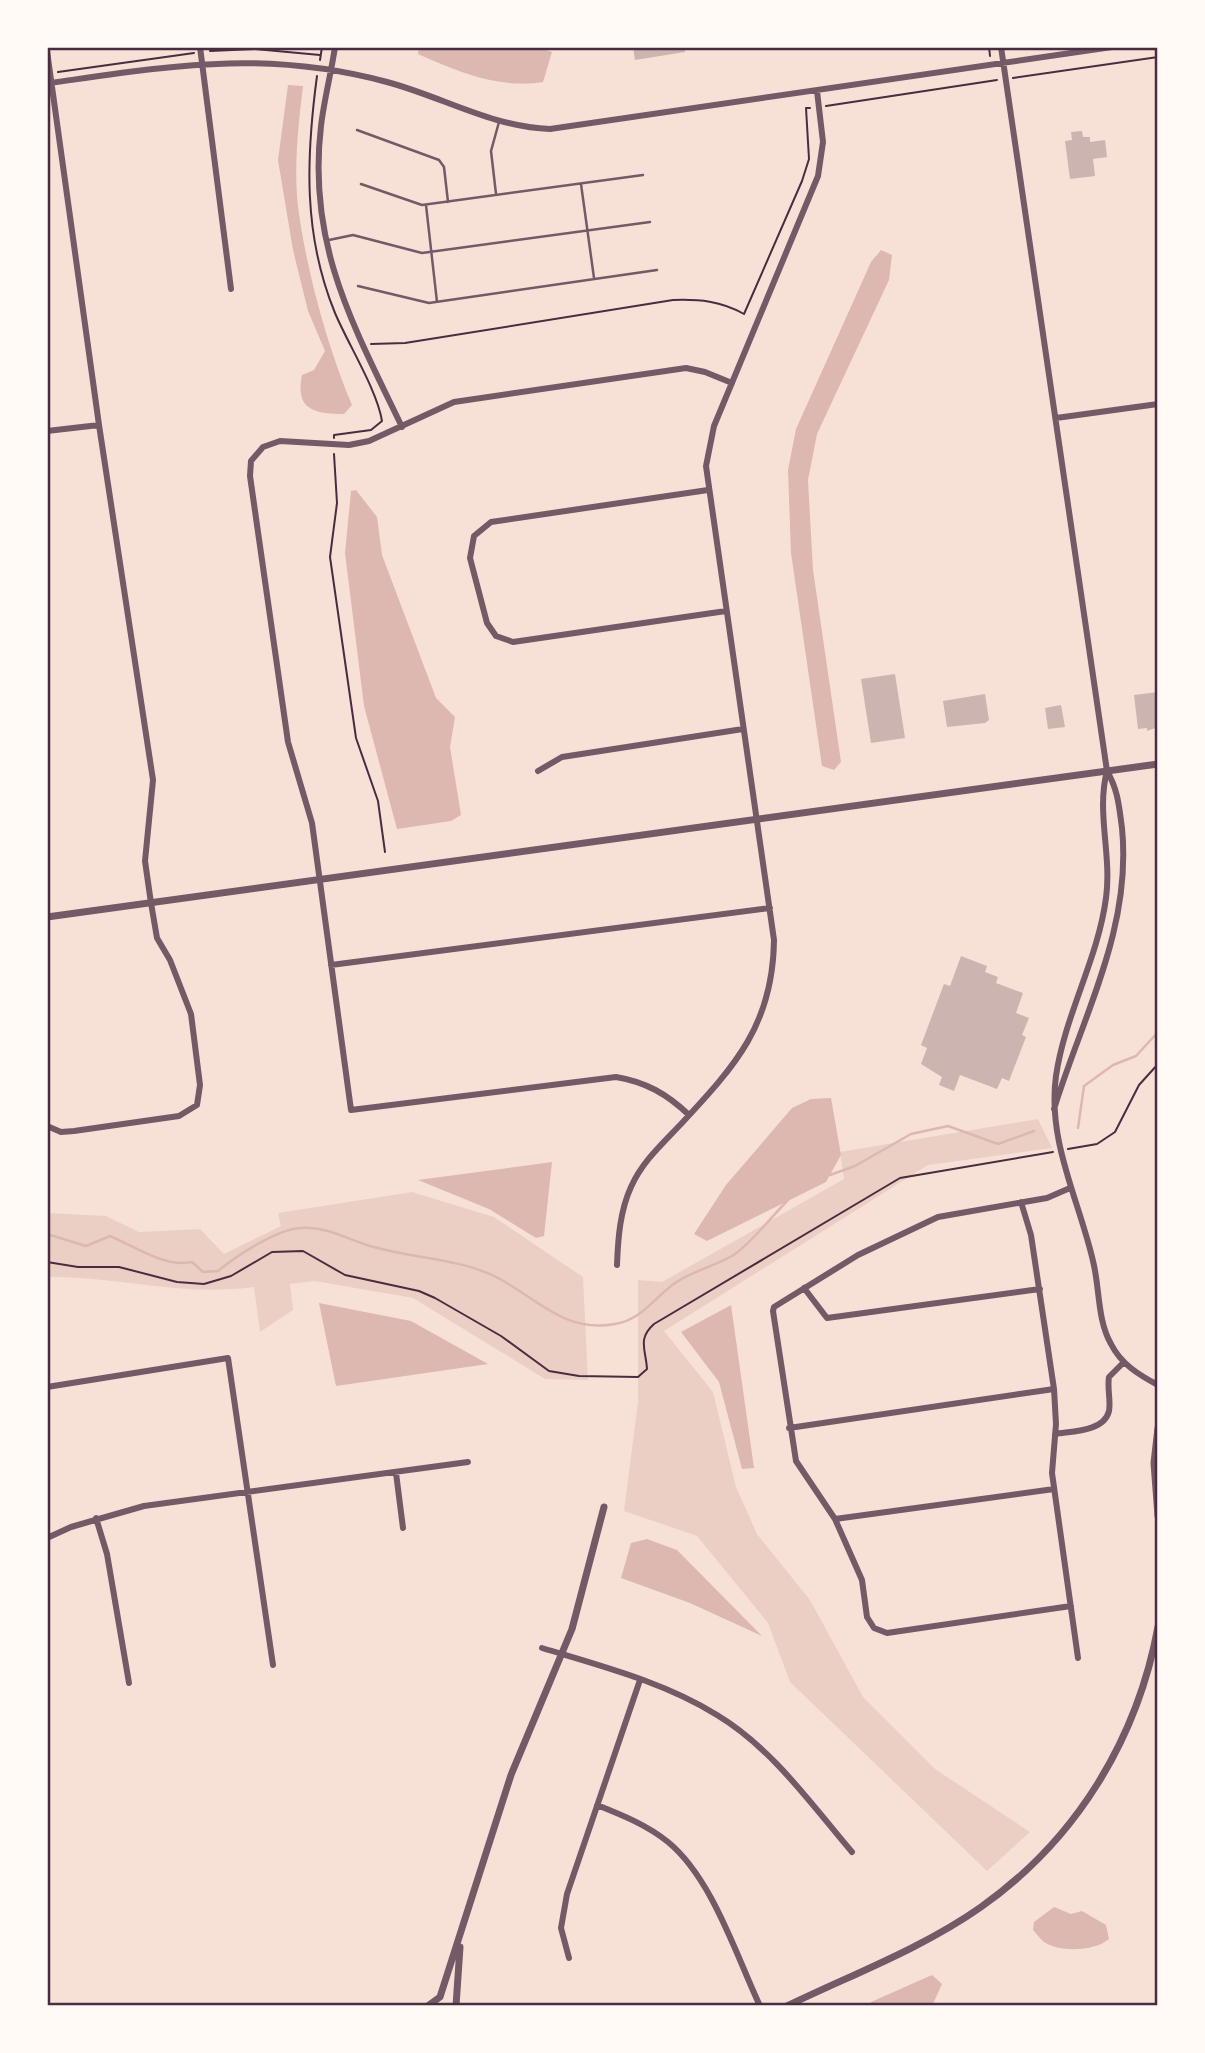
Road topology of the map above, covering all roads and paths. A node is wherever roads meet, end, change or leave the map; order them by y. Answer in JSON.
{"nodes":[{"id":1,"x":200,"y":47,"type":"edge"},
{"id":2,"x":335,"y":47,"type":"edge"},
{"id":3,"x":1001,"y":47,"type":"edge"},
{"id":4,"x":1112,"y":47,"type":"edge"},
{"id":5,"x":47,"y":51,"type":"edge"},
{"id":6,"x":1158,"y":57,"type":"edge"},
{"id":7,"x":204,"y":63,"type":"junction"},
{"id":8,"x":1004,"y":63,"type":"junction"},
{"id":9,"x":332,"y":69,"type":"junction"},
{"id":10,"x":1006,"y":79,"type":"junction"},
{"id":11,"x":49,"y":83,"type":"edge"},
{"id":12,"x":817,"y":91,"type":"junction"},
{"id":13,"x":819,"y":107,"type":"junction"},
{"id":14,"x":499,"y":121,"type":"junction"},
{"id":15,"x":357,"y":130,"type":"dead end"},
{"id":16,"x":643,"y":175,"type":"dead end"},
{"id":17,"x":580,"y":183,"type":"junction"},
{"id":18,"x":361,"y":184,"type":"dead end"},
{"id":19,"x":497,"y":195,"type":"junction"},
{"id":20,"x":448,"y":202,"type":"junction"},
{"id":21,"x":426,"y":205,"type":"junction"},
{"id":22,"x":650,"y":222,"type":"dead end"},
{"id":23,"x":588,"y":231,"type":"junction"},
{"id":24,"x":325,"y":241,"type":"junction"},
{"id":25,"x":432,"y":252,"type":"junction"},
{"id":26,"x":657,"y":270,"type":"dead end"},
{"id":27,"x":594,"y":278,"type":"junction"},
{"id":28,"x":358,"y":286,"type":"dead end"},
{"id":29,"x":231,"y":289,"type":"dead end"},
{"id":30,"x":437,"y":302,"type":"junction"},
{"id":31,"x":364,"y":348,"type":"junction"},
{"id":32,"x":354,"y":352,"type":"dead end"},
{"id":33,"x":732,"y":383,"type":"junction"},
{"id":34,"x":1158,"y":404,"type":"edge"},
{"id":35,"x":1056,"y":418,"type":"junction"},
{"id":36,"x":382,"y":421,"type":"dead end"},
{"id":37,"x":99,"y":425,"type":"junction"},
{"id":38,"x":402,"y":427,"type":"junction"},
{"id":39,"x":47,"y":431,"type":"edge"},
{"id":40,"x":334,"y":435,"type":"dead end"},
{"id":41,"x":334,"y":446,"type":"junction"},
{"id":42,"x":708,"y":490,"type":"junction"},
{"id":43,"x":726,"y":611,"type":"junction"},
{"id":44,"x":744,"y":729,"type":"junction"},
{"id":45,"x":1158,"y":764,"type":"edge"},
{"id":46,"x":538,"y":771,"type":"dead end"},
{"id":47,"x":1108,"y":771,"type":"junction"},
{"id":48,"x":757,"y":820,"type":"junction"},
{"id":49,"x":385,"y":852,"type":"dead end"},
{"id":50,"x":320,"y":880,"type":"junction"},
{"id":51,"x":151,"y":903,"type":"junction"},
{"id":52,"x":770,"y":908,"type":"junction"},
{"id":53,"x":47,"y":917,"type":"edge"},
{"id":54,"x":331,"y":965,"type":"junction"},
{"id":55,"x":1158,"y":1064,"type":"edge"},
{"id":56,"x":1055,"y":1109,"type":"junction"},
{"id":57,"x":690,"y":1115,"type":"junction"},
{"id":58,"x":47,"y":1126,"type":"edge"},
{"id":59,"x":1060,"y":1151,"type":"junction"},
{"id":60,"x":1070,"y":1188,"type":"junction"},
{"id":61,"x":1021,"y":1202,"type":"junction"},
{"id":62,"x":47,"y":1262,"type":"edge"},
{"id":63,"x":617,"y":1265,"type":"dead end"},
{"id":64,"x":804,"y":1288,"type":"junction"},
{"id":65,"x":1040,"y":1289,"type":"junction"},
{"id":66,"x":1124,"y":1362,"type":"junction"},
{"id":67,"x":1158,"y":1385,"type":"edge"},
{"id":68,"x":47,"y":1387,"type":"edge"},
{"id":69,"x":1054,"y":1389,"type":"junction"},
{"id":70,"x":789,"y":1428,"type":"junction"},
{"id":71,"x":1158,"y":1428,"type":"edge"},
{"id":72,"x":1055,"y":1433,"type":"junction"},
{"id":73,"x":468,"y":1462,"type":"dead end"},
{"id":74,"x":396,"y":1473,"type":"junction"},
{"id":75,"x":1055,"y":1489,"type":"junction"},
{"id":76,"x":249,"y":1492,"type":"junction"},
{"id":77,"x":604,"y":1507,"type":"dead end"},
{"id":78,"x":1158,"y":1516,"type":"edge"},
{"id":79,"x":96,"y":1518,"type":"junction"},
{"id":80,"x":835,"y":1519,"type":"junction"},
{"id":81,"x":403,"y":1528,"type":"dead end"},
{"id":82,"x":47,"y":1538,"type":"edge"},
{"id":83,"x":1071,"y":1606,"type":"junction"},
{"id":84,"x":1158,"y":1627,"type":"edge"},
{"id":85,"x":542,"y":1648,"type":"dead end"},
{"id":86,"x":562,"y":1654,"type":"junction"},
{"id":87,"x":1078,"y":1658,"type":"dead end"},
{"id":88,"x":273,"y":1665,"type":"dead end"},
{"id":89,"x":640,"y":1680,"type":"junction"},
{"id":90,"x":129,"y":1683,"type":"dead end"},
{"id":91,"x":597,"y":1805,"type":"junction"},
{"id":92,"x":852,"y":1852,"type":"dead end"},
{"id":93,"x":466,"y":1920,"type":"junction"},
{"id":94,"x":569,"y":1958,"type":"dead end"},
{"id":95,"x":428,"y":2005,"type":"edge"},
{"id":96,"x":438,"y":2006,"type":"edge"},
{"id":97,"x":456,"y":2006,"type":"edge"},
{"id":98,"x":760,"y":2006,"type":"edge"},
{"id":99,"x":787,"y":2006,"type":"edge"}],
"edges":[{"from":1,"to":7,"type":"street"},
{"from":2,"to":9,"type":"street"},
{"from":3,"to":8,"type":"street"},
{"from":4,"to":8,"type":"street"},
{"from":5,"to":11,"type":"street"},
{"from":6,"to":10,"type":"path"},
{"from":7,"to":9,"type":"street"},
{"from":7,"to":11,"type":"street"},
{"from":7,"to":29,"type":"street"},
{"from":8,"to":10,"type":"street"},
{"from":8,"to":12,"type":"street"},
{"from":9,"to":14,"type":"street"},
{"from":9,"to":24,"type":"street"},
{"from":10,"to":13,"type":"path"},
{"from":10,"to":35,"type":"street"},
{"from":11,"to":37,"type":"street"},
{"from":12,"to":13,"type":"street"},
{"from":12,"to":14,"type":"street"},
{"from":13,"to":31,"type":"path"},
{"from":13,"to":33,"type":"street"},
{"from":14,"to":19,"type":"lane"},
{"from":15,"to":20,"type":"lane"},
{"from":16,"to":17,"type":"lane"},
{"from":17,"to":19,"type":"lane"},
{"from":17,"to":23,"type":"lane"},
{"from":18,"to":21,"type":"lane"},
{"from":19,"to":20,"type":"lane"},
{"from":20,"to":21,"type":"lane"},
{"from":21,"to":25,"type":"lane"},
{"from":22,"to":23,"type":"lane"},
{"from":23,"to":25,"type":"lane"},
{"from":23,"to":27,"type":"lane"},
{"from":24,"to":25,"type":"lane"},
{"from":24,"to":31,"type":"street"},
{"from":25,"to":30,"type":"lane"},
{"from":26,"to":27,"type":"lane"},
{"from":27,"to":30,"type":"lane"},
{"from":28,"to":30,"type":"lane"},
{"from":31,"to":32,"type":"path"},
{"from":31,"to":38,"type":"street"},
{"from":33,"to":38,"type":"street"},
{"from":33,"to":42,"type":"street"},
{"from":34,"to":35,"type":"street"},
{"from":35,"to":47,"type":"street"},
{"from":36,"to":40,"type":"path"},
{"from":37,"to":39,"type":"street"},
{"from":37,"to":51,"type":"street"},
{"from":38,"to":41,"type":"street"},
{"from":41,"to":49,"type":"path"},
{"from":41,"to":50,"type":"street"},
{"from":42,"to":43,"type":"street"},
{"from":42,"to":43,"type":"street"},
{"from":43,"to":44,"type":"street"},
{"from":44,"to":46,"type":"street"},
{"from":44,"to":48,"type":"street"},
{"from":45,"to":47,"type":"street"},
{"from":47,"to":48,"type":"street"},
{"from":47,"to":56,"type":"street"},
{"from":47,"to":56,"type":"street"},
{"from":48,"to":50,"type":"street"},
{"from":48,"to":52,"type":"street"},
{"from":50,"to":51,"type":"street"},
{"from":50,"to":54,"type":"street"},
{"from":51,"to":53,"type":"street"},
{"from":51,"to":58,"type":"street"},
{"from":52,"to":54,"type":"street"},
{"from":52,"to":57,"type":"street"},
{"from":54,"to":57,"type":"street"},
{"from":55,"to":59,"type":"path"},
{"from":56,"to":59,"type":"street"},
{"from":57,"to":63,"type":"street"},
{"from":59,"to":60,"type":"street"},
{"from":59,"to":62,"type":"path"},
{"from":60,"to":61,"type":"street"},
{"from":60,"to":66,"type":"street"},
{"from":61,"to":64,"type":"street"},
{"from":61,"to":65,"type":"street"},
{"from":64,"to":65,"type":"street"},
{"from":64,"to":70,"type":"street"},
{"from":65,"to":69,"type":"street"},
{"from":66,"to":67,"type":"street"},
{"from":66,"to":72,"type":"street"},
{"from":68,"to":76,"type":"street"},
{"from":69,"to":70,"type":"street"},
{"from":69,"to":72,"type":"street"},
{"from":70,"to":80,"type":"street"},
{"from":71,"to":78,"type":"street"},
{"from":72,"to":75,"type":"street"},
{"from":73,"to":74,"type":"street"},
{"from":74,"to":76,"type":"street"},
{"from":74,"to":81,"type":"street"},
{"from":75,"to":80,"type":"street"},
{"from":75,"to":83,"type":"street"},
{"from":76,"to":79,"type":"street"},
{"from":76,"to":88,"type":"street"},
{"from":77,"to":86,"type":"street"},
{"from":79,"to":82,"type":"street"},
{"from":79,"to":90,"type":"street"},
{"from":80,"to":83,"type":"street"},
{"from":83,"to":87,"type":"street"},
{"from":84,"to":99,"type":"street"},
{"from":85,"to":86,"type":"street"},
{"from":86,"to":89,"type":"street"},
{"from":86,"to":93,"type":"street"},
{"from":89,"to":91,"type":"street"},
{"from":89,"to":92,"type":"street"},
{"from":91,"to":94,"type":"street"},
{"from":91,"to":98,"type":"street"},
{"from":93,"to":95,"type":"street"},
{"from":93,"to":97,"type":"street"},
{"from":95,"to":96,"type":"street"}]}
